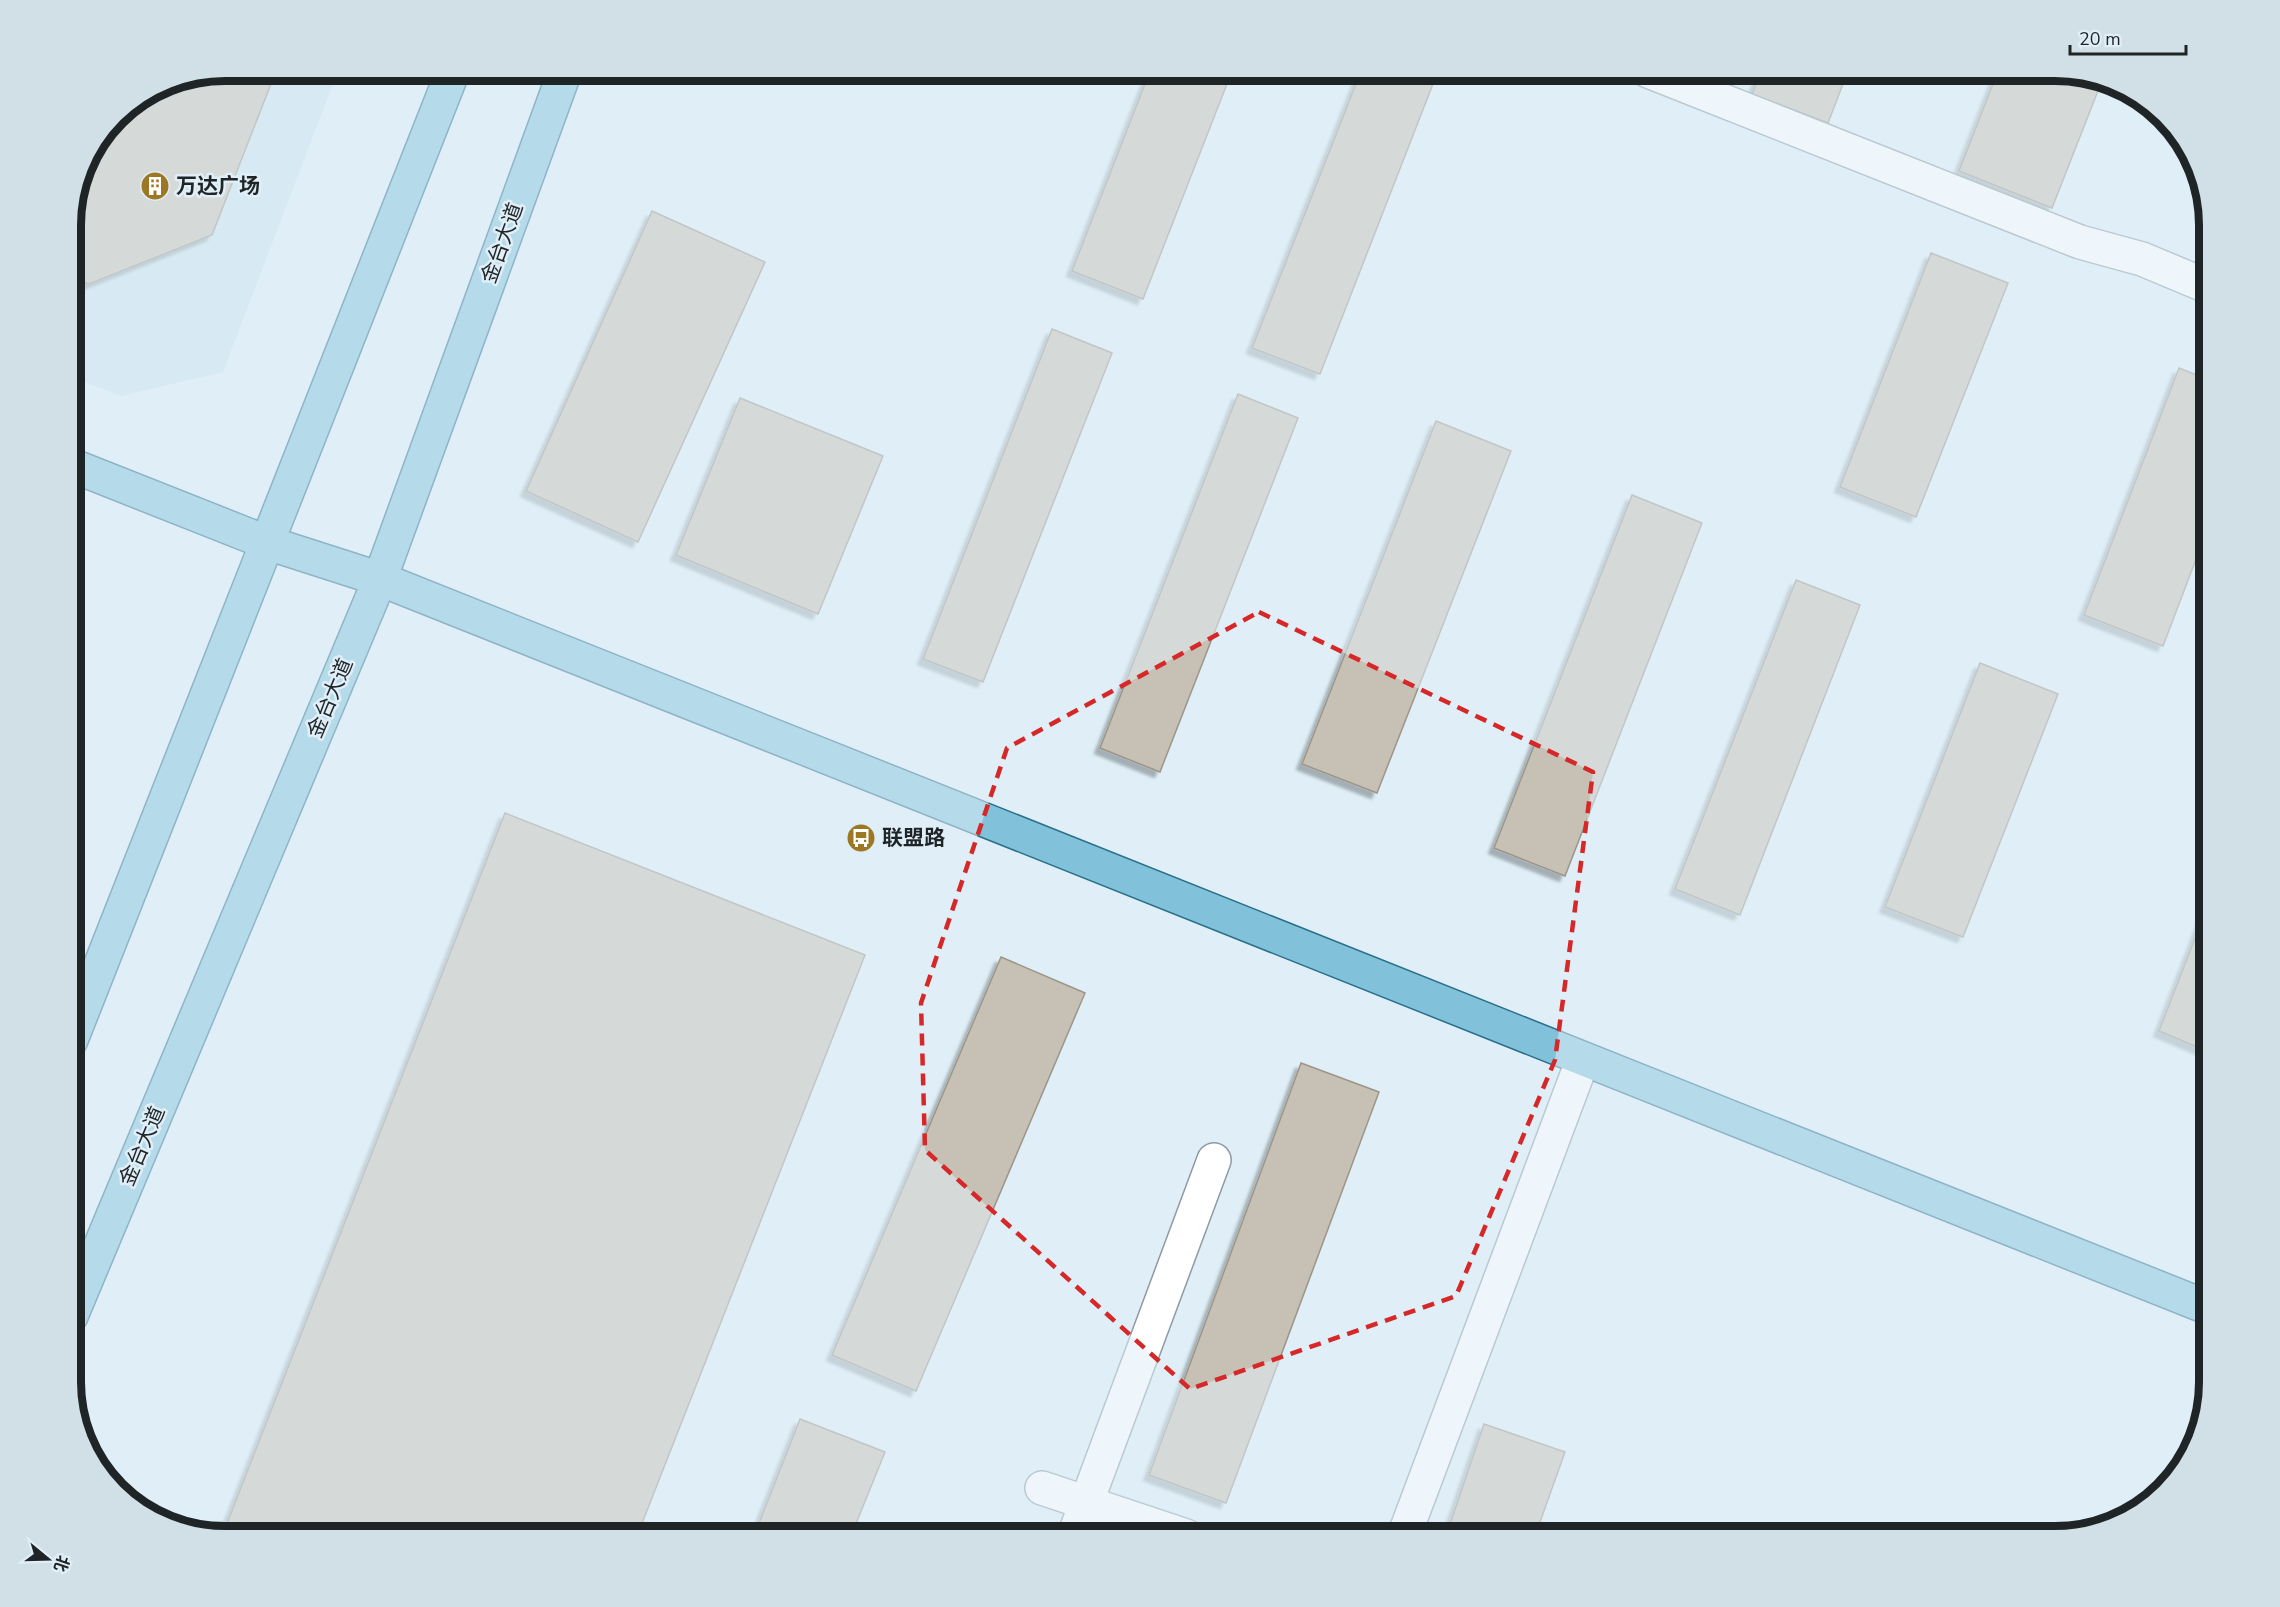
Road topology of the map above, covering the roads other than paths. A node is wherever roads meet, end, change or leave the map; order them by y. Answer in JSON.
{"nodes":[{"id":1,"x":449,"y":81,"type":"edge"},
{"id":2,"x":561,"y":81,"type":"edge"},
{"id":3,"x":1675,"y":81,"type":"edge"},
{"id":4,"x":2199,"y":282,"type":"edge"},
{"id":5,"x":81,"y":469,"type":"edge"},
{"id":6,"x":268,"y":543,"type":"junction"},
{"id":7,"x":380,"y":579,"type":"junction"},
{"id":8,"x":81,"y":1015,"type":"edge"},
{"id":9,"x":1583,"y":1059,"type":"junction"},
{"id":10,"x":1214,"y":1160,"type":"dead end"},
{"id":11,"x":81,"y":1292,"type":"edge"},
{"id":12,"x":2199,"y":1304,"type":"edge"},
{"id":13,"x":1042,"y":1488,"type":"dead end"},
{"id":14,"x":1086,"y":1504,"type":"junction"},
{"id":15,"x":1078,"y":1526,"type":"edge"},
{"id":16,"x":1155,"y":1526,"type":"edge"},
{"id":17,"x":1408,"y":1526,"type":"edge"}],
"edges":[{"from":1,"to":6,"type":"main road"},
{"from":2,"to":7,"type":"main road","name":"金台大道"},
{"from":3,"to":4,"type":"street"},
{"from":5,"to":6,"type":"main road"},
{"from":6,"to":7,"type":"main road"},
{"from":6,"to":8,"type":"main road"},
{"from":7,"to":9,"type":"main road"},
{"from":7,"to":11,"type":"main road","name":"金台大道"},
{"from":9,"to":12,"type":"main road"},
{"from":9,"to":17,"type":"street"},
{"from":10,"to":14,"type":"street"},
{"from":13,"to":14,"type":"street"},
{"from":14,"to":15,"type":"street"},
{"from":14,"to":16,"type":"street"}]}
